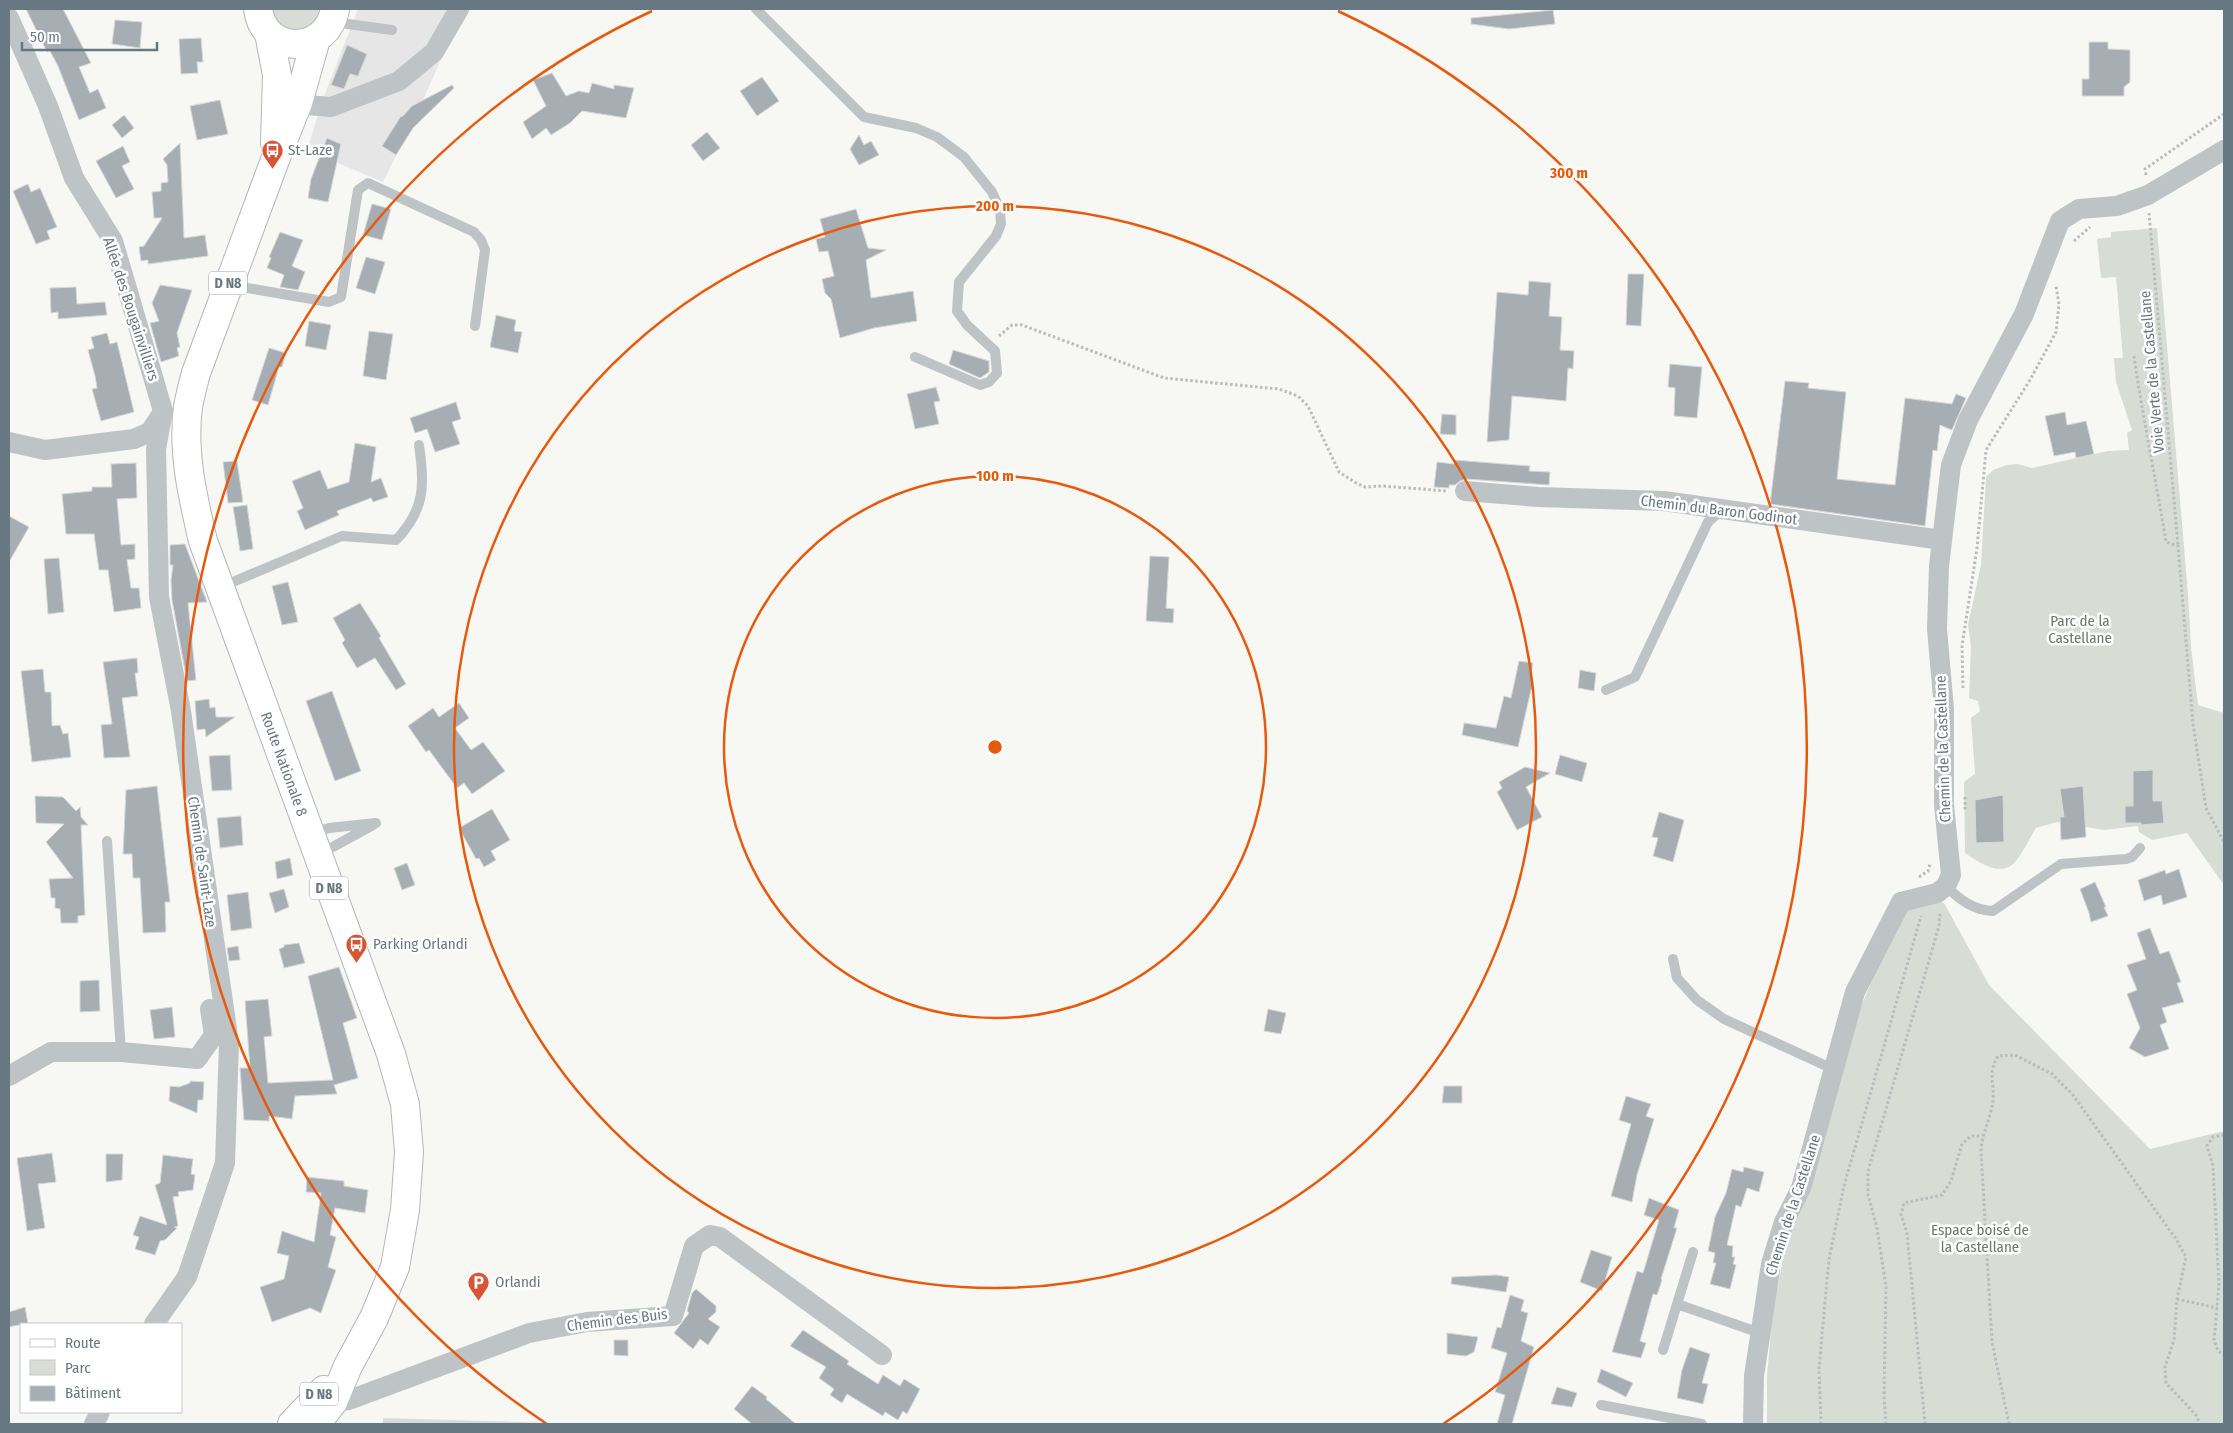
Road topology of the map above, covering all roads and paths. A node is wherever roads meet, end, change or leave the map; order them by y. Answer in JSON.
{"nodes":[{"id":1,"x":458,"y":9,"type":"edge"},
{"id":2,"x":756,"y":9,"type":"edge"},
{"id":3,"x":9,"y":18,"type":"edge"},
{"id":4,"x":264,"y":21,"type":"edge"},
{"id":5,"x":327,"y":23,"type":"edge"},
{"id":6,"x":392,"y":30,"type":"dead end"},
{"id":7,"x":288,"y":100,"type":"junction"},
{"id":8,"x":2224,"y":114,"type":"edge"},
{"id":9,"x":2224,"y":150,"type":"edge"},
{"id":10,"x":2148,"y":195,"type":"junction"},
{"id":11,"x":2092,"y":225,"type":"dead end"},
{"id":12,"x":2072,"y":244,"type":"dead end"},
{"id":13,"x":2059,"y":279,"type":"dead end"},
{"id":14,"x":229,"y":281,"type":"junction"},
{"id":15,"x":475,"y":326,"type":"dead end"},
{"id":16,"x":989,"y":345,"type":"junction"},
{"id":17,"x":2134,"y":356,"type":"dead end"},
{"id":18,"x":915,"y":358,"type":"dead end"},
{"id":19,"x":176,"y":410,"type":"junction"},
{"id":20,"x":9,"y":442,"type":"edge"},
{"id":21,"x":419,"y":445,"type":"dead end"},
{"id":22,"x":1465,"y":491,"type":"joint"},
{"id":23,"x":1722,"y":510,"type":"junction"},
{"id":24,"x":1942,"y":540,"type":"junction"},
{"id":25,"x":2178,"y":546,"type":"junction"},
{"id":26,"x":220,"y":587,"type":"junction"},
{"id":27,"x":1606,"y":690,"type":"dead end"},
{"id":28,"x":1963,"y":694,"type":"dead end"},
{"id":29,"x":1964,"y":791,"type":"dead end"},
{"id":30,"x":1966,"y":820,"type":"dead end"},
{"id":31,"x":107,"y":842,"type":"dead end"},
{"id":32,"x":2224,"y":842,"type":"edge"},
{"id":33,"x":313,"y":845,"type":"junction"},
{"id":34,"x":2140,"y":848,"type":"dead end"},
{"id":35,"x":1942,"y":890,"type":"junction"},
{"id":36,"x":207,"y":893,"type":"junction"},
{"id":37,"x":1673,"y":958,"type":"dead end"},
{"id":38,"x":121,"y":1052,"type":"junction"},
{"id":39,"x":1833,"y":1069,"type":"junction"},
{"id":40,"x":9,"y":1076,"type":"edge"},
{"id":41,"x":2224,"y":1135,"type":"edge"},
{"id":42,"x":1982,"y":1136,"type":"junction"},
{"id":43,"x":1693,"y":1252,"type":"dead end"},
{"id":44,"x":2178,"y":1299,"type":"junction"},
{"id":45,"x":1677,"y":1304,"type":"junction"},
{"id":46,"x":2217,"y":1308,"type":"junction"},
{"id":47,"x":155,"y":1323,"type":"edge"},
{"id":48,"x":1760,"y":1333,"type":"junction"},
{"id":49,"x":1663,"y":1350,"type":"dead end"},
{"id":50,"x":882,"y":1355,"type":"dead end"},
{"id":51,"x":2224,"y":1356,"type":"edge"},
{"id":52,"x":348,"y":1366,"type":"junction"},
{"id":53,"x":333,"y":1402,"type":"junction"},
{"id":54,"x":1601,"y":1405,"type":"dead end"},
{"id":55,"x":292,"y":1424,"type":"edge"},
{"id":56,"x":316,"y":1424,"type":"edge"},
{"id":57,"x":1702,"y":1424,"type":"edge"},
{"id":58,"x":1753,"y":1424,"type":"edge"},
{"id":59,"x":1821,"y":1424,"type":"edge"},
{"id":60,"x":1886,"y":1424,"type":"edge"},
{"id":61,"x":1925,"y":1424,"type":"edge"},
{"id":62,"x":2009,"y":1424,"type":"edge"},
{"id":63,"x":2200,"y":1424,"type":"edge"}],
"edges":[{"from":1,"to":7,"type":"street"},
{"from":2,"to":16,"type":"lane"},
{"from":3,"to":19,"type":"street","name":"Allée des Bougainvilliers"},
{"from":4,"to":5,"type":"main road"},
{"from":4,"to":7,"type":"main road","name":"Route Nationale 8","number":"D N8"},
{"from":5,"to":6,"type":"lane"},
{"from":5,"to":7,"type":"main road","name":"Route Nationale 8","number":"D N8"},
{"from":7,"to":14,"type":"main road","name":"Route Nationale 8","number":"D N8"},
{"from":8,"to":10,"type":"path","name":"Voie Verte de la Castellane"},
{"from":9,"to":10,"type":"street","name":"Chemin de la Castellane"},
{"from":10,"to":24,"type":"street","name":"Chemin de la Castellane"},
{"from":10,"to":25,"type":"path","name":"Voie Verte de la Castellane"},
{"from":11,"to":12,"type":"path"},
{"from":13,"to":28,"type":"path"},
{"from":14,"to":15,"type":"lane"},
{"from":14,"to":19,"type":"main road","name":"Route Nationale 8","number":"D N8"},
{"from":16,"to":18,"type":"lane"},
{"from":16,"to":22,"type":"path"},
{"from":17,"to":25,"type":"path","name":"Voie Verte de la Castellane"},
{"from":19,"to":20,"type":"street"},
{"from":19,"to":26,"type":"main road","name":"Route Nationale 8","number":"D N8"},
{"from":19,"to":36,"type":"street","name":"Chemin de Saint-Laze"},
{"from":21,"to":26,"type":"lane"},
{"from":22,"to":23,"type":"street","name":"Chemin du Baron Godinot"},
{"from":23,"to":24,"type":"street","name":"Chemin du Baron Godinot"},
{"from":23,"to":27,"type":"lane"},
{"from":24,"to":35,"type":"street","name":"Chemin de la Castellane"},
{"from":25,"to":32,"type":"path","name":"Voie Verte de la Castellane"},
{"from":26,"to":33,"type":"main road","name":"Route Nationale 8","number":"D N8"},
{"from":29,"to":30,"type":"path"},
{"from":31,"to":38,"type":"lane"},
{"from":33,"to":33,"type":"lane"},
{"from":33,"to":52,"type":"main road","name":"Route Nationale 8","number":"D N8"},
{"from":34,"to":35,"type":"lane"},
{"from":35,"to":39,"type":"street","name":"Chemin de la Castellane"},
{"from":35,"to":59,"type":"path"},
{"from":35,"to":60,"type":"path"},
{"from":36,"to":38,"type":"street"},
{"from":36,"to":47,"type":"street","name":"Chemin de Saint-Laze"},
{"from":37,"to":39,"type":"lane"},
{"from":38,"to":40,"type":"street"},
{"from":39,"to":48,"type":"street","name":"Chemin de la Castellane"},
{"from":41,"to":46,"type":"path"},
{"from":42,"to":44,"type":"path"},
{"from":42,"to":61,"type":"path"},
{"from":42,"to":62,"type":"path"},
{"from":43,"to":45,"type":"lane"},
{"from":44,"to":46,"type":"path"},
{"from":44,"to":63,"type":"path"},
{"from":45,"to":48,"type":"lane"},
{"from":45,"to":49,"type":"lane"},
{"from":46,"to":51,"type":"path"},
{"from":48,"to":58,"type":"street","name":"Chemin de la Castellane"},
{"from":50,"to":53,"type":"street","name":"Chemin des Buis"},
{"from":52,"to":53,"type":"main road","name":"Route Nationale 8","number":"D N8"},
{"from":52,"to":55,"type":"main road","name":"Route Nationale 8","number":"D N8"},
{"from":53,"to":56,"type":"main road","name":"Route Nationale 8","number":"D N8"},
{"from":54,"to":57,"type":"lane"}]}
